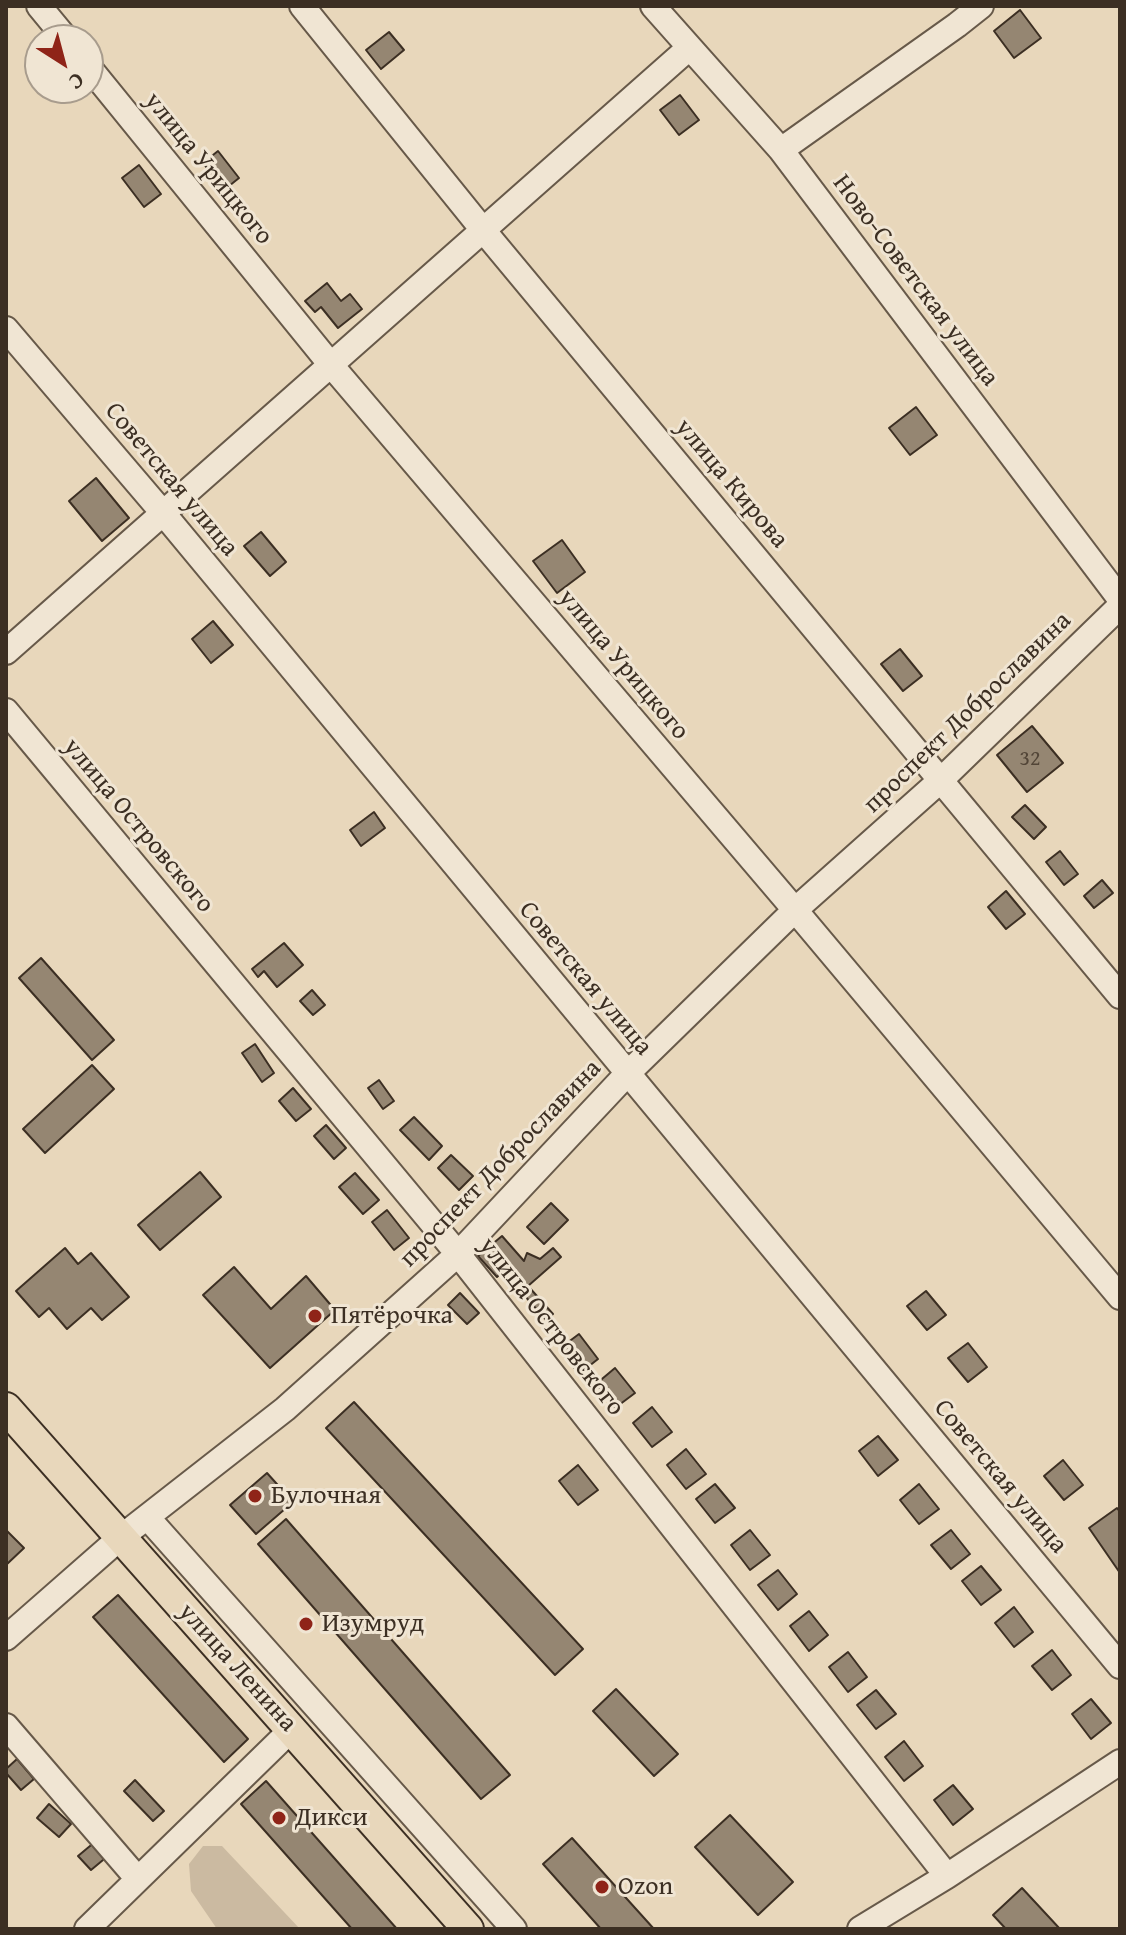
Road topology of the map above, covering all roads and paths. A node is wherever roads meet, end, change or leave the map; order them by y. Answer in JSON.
{"nodes":[{"id":1,"x":39,"y":6,"type":"edge"},
{"id":2,"x":302,"y":6,"type":"edge"},
{"id":3,"x":653,"y":6,"type":"edge"},
{"id":4,"x":981,"y":6,"type":"edge"},
{"id":5,"x":54,"y":24,"type":"edge"},
{"id":6,"x":689,"y":48,"type":"junction"},
{"id":7,"x":104,"y":86,"type":"edge"},
{"id":8,"x":781,"y":150,"type":"junction"},
{"id":9,"x":483,"y":230,"type":"junction"},
{"id":10,"x":6,"y":329,"type":"edge"},
{"id":11,"x":331,"y":365,"type":"junction"},
{"id":12,"x":163,"y":513,"type":"junction"},
{"id":13,"x":1120,"y":599,"type":"edge"},
{"id":14,"x":1120,"y":606,"type":"edge"},
{"id":15,"x":6,"y":652,"type":"edge"},
{"id":16,"x":6,"y":711,"type":"edge"},
{"id":17,"x":941,"y":780,"type":"junction"},
{"id":18,"x":795,"y":910,"type":"junction"},
{"id":19,"x":1120,"y":996,"type":"edge"},
{"id":20,"x":627,"y":1074,"type":"junction"},
{"id":21,"x":458,"y":1254,"type":"junction"},
{"id":22,"x":1120,"y":1297,"type":"edge"},
{"id":23,"x":6,"y":1408,"type":"edge"},
{"id":24,"x":147,"y":1517,"type":"junction"},
{"id":25,"x":120,"y":1538,"type":"junction"},
{"id":26,"x":6,"y":1638,"type":"edge"},
{"id":27,"x":1120,"y":1666,"type":"edge"},
{"id":28,"x":6,"y":1726,"type":"edge"},
{"id":29,"x":292,"y":1729,"type":"junction"},
{"id":30,"x":1120,"y":1762,"type":"edge"},
{"id":31,"x":947,"y":1876,"type":"junction"},
{"id":32,"x":137,"y":1878,"type":"junction"},
{"id":33,"x":87,"y":1929,"type":"edge"},
{"id":34,"x":468,"y":1929,"type":"edge"},
{"id":35,"x":514,"y":1929,"type":"edge"},
{"id":36,"x":860,"y":1929,"type":"edge"}],
"edges":[{"from":1,"to":5,"type":"street"},
{"from":2,"to":9,"type":"street","name":"улица Кирова"},
{"from":3,"to":6,"type":"street","name":"Ново-Советская улица"},
{"from":4,"to":8,"type":"street"},
{"from":6,"to":8,"type":"street","name":"Ново-Советская улица"},
{"from":6,"to":9,"type":"street"},
{"from":7,"to":11,"type":"street","name":"улица Урицкого"},
{"from":8,"to":13,"type":"street","name":"Ново-Советская улица"},
{"from":9,"to":11,"type":"street"},
{"from":9,"to":17,"type":"street","name":"улица Кирова"},
{"from":10,"to":12,"type":"street","name":"Советская улица"},
{"from":11,"to":12,"type":"street"},
{"from":11,"to":18,"type":"street","name":"улица Урицкого"},
{"from":12,"to":15,"type":"street"},
{"from":12,"to":20,"type":"street","name":"Советская улица"},
{"from":14,"to":17,"type":"street","name":"проспект Доброславина"},
{"from":16,"to":21,"type":"street","name":"улица Островского"},
{"from":17,"to":18,"type":"street","name":"проспект Доброславина"},
{"from":17,"to":19,"type":"street","name":"улица Кирова"},
{"from":18,"to":20,"type":"street","name":"проспект Доброславина"},
{"from":18,"to":22,"type":"street","name":"улица Урицкого"},
{"from":20,"to":21,"type":"street","name":"проспект Доброславина"},
{"from":20,"to":27,"type":"street","name":"Советская улица"},
{"from":21,"to":24,"type":"street","name":"проспект Доброславина"},
{"from":21,"to":31,"type":"street","name":"улица Островского"},
{"from":23,"to":25,"type":"main road","name":"улица Ленина"},
{"from":24,"to":25,"type":"street","name":"проспект Доброславина"},
{"from":24,"to":35,"type":"street"},
{"from":25,"to":26,"type":"street","name":"проспект Доброславина"},
{"from":25,"to":29,"type":"main road","name":"улица Ленина"},
{"from":28,"to":32,"type":"street"},
{"from":29,"to":32,"type":"street"},
{"from":29,"to":34,"type":"main road","name":"улица Ленина"},
{"from":30,"to":31,"type":"street"},
{"from":31,"to":36,"type":"street"},
{"from":32,"to":33,"type":"street"}]}
